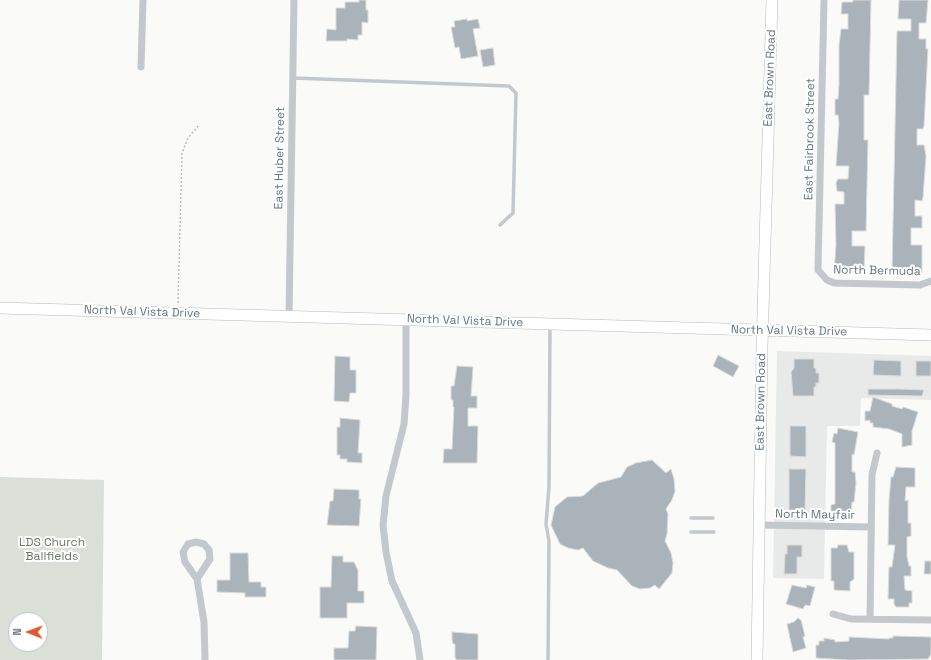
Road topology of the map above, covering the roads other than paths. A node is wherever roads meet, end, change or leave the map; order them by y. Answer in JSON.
{"nodes":[{"id":1,"x":143,"y":0,"type":"edge"},
{"id":2,"x":294,"y":0,"type":"edge"},
{"id":3,"x":772,"y":0,"type":"edge"},
{"id":4,"x":824,"y":0,"type":"edge"},
{"id":5,"x":141,"y":66,"type":"dead end"},
{"id":6,"x":293,"y":78,"type":"junction"},
{"id":7,"x":500,"y":225,"type":"dead end"},
{"id":8,"x":824,"y":278,"type":"joint"},
{"id":9,"x":931,"y":281,"type":"edge"},
{"id":10,"x":0,"y":308,"type":"edge"},
{"id":11,"x":289,"y":316,"type":"junction"},
{"id":12,"x":406,"y":319,"type":"junction"},
{"id":13,"x":550,"y":324,"type":"junction"},
{"id":14,"x":763,"y":331,"type":"junction"},
{"id":15,"x":931,"y":334,"type":"edge"},
{"id":16,"x":877,"y":453,"type":"dead end"},
{"id":17,"x":691,"y":518,"type":"dead end"},
{"id":18,"x":713,"y":518,"type":"dead end"},
{"id":19,"x":759,"y":525,"type":"junction"},
{"id":20,"x":871,"y":527,"type":"junction"},
{"id":21,"x":691,"y":532,"type":"dead end"},
{"id":22,"x":714,"y":532,"type":"dead end"},
{"id":23,"x":197,"y":579,"type":"junction"},
{"id":24,"x":833,"y":614,"type":"dead end"},
{"id":25,"x":870,"y":619,"type":"junction"},
{"id":26,"x":931,"y":620,"type":"edge"},
{"id":27,"x":205,"y":660,"type":"edge"},
{"id":28,"x":420,"y":660,"type":"edge"},
{"id":29,"x":548,"y":660,"type":"edge"},
{"id":30,"x":757,"y":660,"type":"edge"}],
"edges":[{"from":1,"to":5,"type":"street"},
{"from":2,"to":6,"type":"street","name":"East Huber Street"},
{"from":3,"to":14,"type":"main road","name":"East Brown Road"},
{"from":4,"to":8,"type":"street","name":"East Fairbrook Street"},
{"from":6,"to":7,"type":"lane"},
{"from":6,"to":11,"type":"street","name":"East Huber Street"},
{"from":8,"to":9,"type":"street","name":"North Bermuda"},
{"from":10,"to":11,"type":"main road","name":"North Val Vista Drive"},
{"from":11,"to":12,"type":"main road","name":"North Val Vista Drive"},
{"from":12,"to":13,"type":"main road","name":"North Val Vista Drive"},
{"from":12,"to":28,"type":"street"},
{"from":13,"to":14,"type":"main road","name":"North Val Vista Drive"},
{"from":13,"to":29,"type":"lane"},
{"from":14,"to":15,"type":"main road","name":"North Val Vista Drive"},
{"from":14,"to":19,"type":"main road","name":"East Brown Road"},
{"from":16,"to":20,"type":"street"},
{"from":17,"to":18,"type":"lane"},
{"from":19,"to":20,"type":"street","name":"North Mayfair"},
{"from":19,"to":30,"type":"main road","name":"East Brown Road"},
{"from":20,"to":25,"type":"street"},
{"from":21,"to":22,"type":"lane"},
{"from":23,"to":23,"type":"street"},
{"from":23,"to":27,"type":"street"},
{"from":24,"to":25,"type":"street"},
{"from":25,"to":26,"type":"street"}]}
